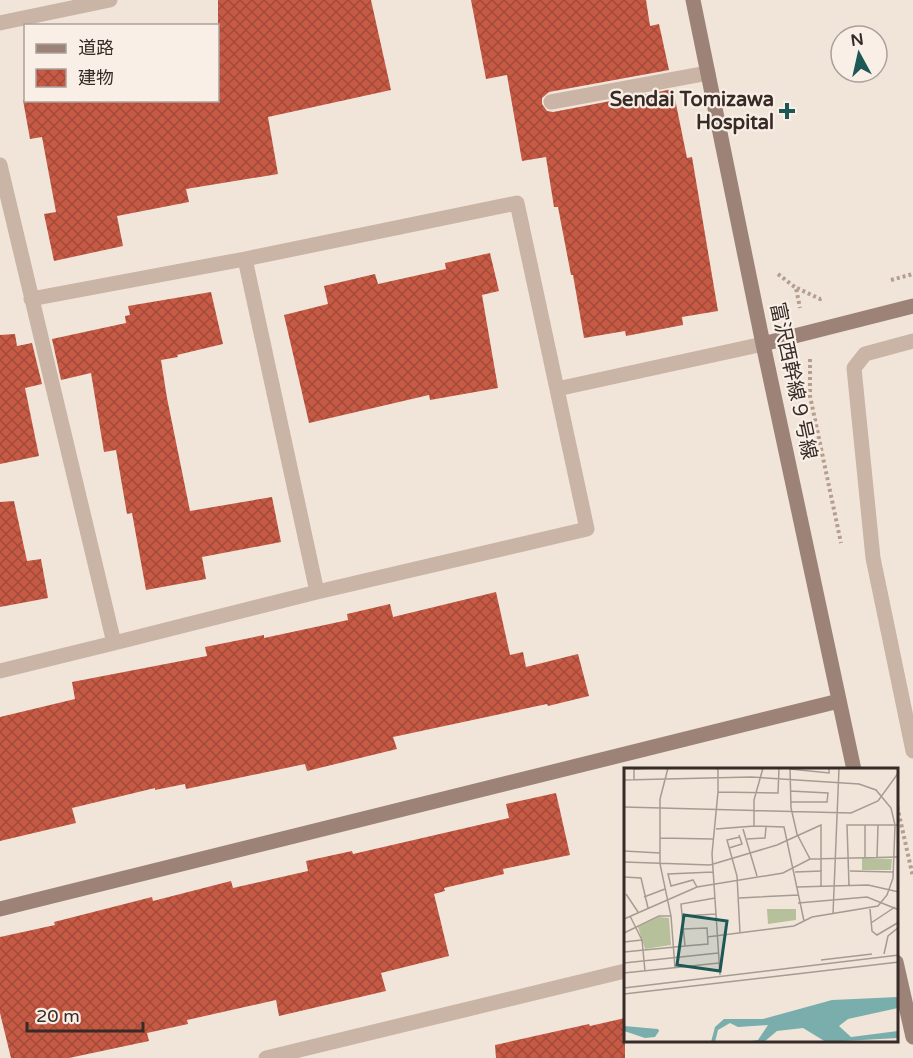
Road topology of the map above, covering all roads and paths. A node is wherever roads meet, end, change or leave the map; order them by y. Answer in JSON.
{"nodes":[{"id":1,"x":110,"y":0,"type":"edge"},
{"id":2,"x":693,"y":0,"type":"edge"},
{"id":3,"x":0,"y":23,"type":"edge"},
{"id":4,"x":708,"y":73,"type":"junction"},
{"id":5,"x":551,"y":102,"type":"dead end"},
{"id":6,"x":0,"y":165,"type":"edge"},
{"id":7,"x":245,"y":259,"type":"junction"},
{"id":8,"x":776,"y":264,"type":"dead end"},
{"id":9,"x":913,"y":274,"type":"edge"},
{"id":10,"x":882,"y":282,"type":"dead end"},
{"id":11,"x":796,"y":288,"type":"junction"},
{"id":12,"x":830,"y":296,"type":"dead end"},
{"id":13,"x":32,"y":299,"type":"junction"},
{"id":14,"x":913,"y":306,"type":"edge"},
{"id":15,"x":806,"y":334,"type":"junction"},
{"id":16,"x":913,"y":341,"type":"edge"},
{"id":17,"x":763,"y":344,"type":"junction"},
{"id":18,"x":557,"y":389,"type":"junction"},
{"id":19,"x":841,"y":544,"type":"dead end"},
{"id":20,"x":317,"y":592,"type":"junction"},
{"id":21,"x":114,"y":643,"type":"junction"},
{"id":22,"x":0,"y":671,"type":"edge"},
{"id":23,"x":839,"y":701,"type":"junction"},
{"id":24,"x":913,"y":752,"type":"edge"},
{"id":25,"x":854,"y":768,"type":"edge"},
{"id":26,"x":898,"y":806,"type":"edge"},
{"id":27,"x":913,"y":878,"type":"edge"},
{"id":28,"x":0,"y":909,"type":"edge"},
{"id":29,"x":898,"y":967,"type":"edge"},
{"id":30,"x":624,"y":971,"type":"edge"},
{"id":31,"x":913,"y":1037,"type":"edge"},
{"id":32,"x":266,"y":1058,"type":"edge"}],
"edges":[{"from":1,"to":3,"type":"street"},
{"from":2,"to":4,"type":"street","name":"富沢西幹線９号線"},
{"from":4,"to":5,"type":"street"},
{"from":4,"to":17,"type":"street","name":"富沢西幹線９号線"},
{"from":6,"to":13,"type":"street"},
{"from":7,"to":13,"type":"street"},
{"from":7,"to":18,"type":"street"},
{"from":7,"to":20,"type":"street"},
{"from":8,"to":11,"type":"path"},
{"from":9,"to":10,"type":"path"},
{"from":11,"to":12,"type":"path"},
{"from":11,"to":15,"type":"path"},
{"from":13,"to":21,"type":"street"},
{"from":14,"to":15,"type":"street"},
{"from":15,"to":17,"type":"street"},
{"from":15,"to":19,"type":"path"},
{"from":16,"to":24,"type":"street"},
{"from":17,"to":18,"type":"street"},
{"from":17,"to":23,"type":"street","name":"富沢西幹線９号線"},
{"from":18,"to":20,"type":"street"},
{"from":20,"to":21,"type":"street"},
{"from":21,"to":22,"type":"street"},
{"from":23,"to":25,"type":"street","name":"富沢西幹線９号線"},
{"from":23,"to":28,"type":"street"},
{"from":26,"to":27,"type":"path"},
{"from":29,"to":31,"type":"street"},
{"from":30,"to":32,"type":"street"}]}
